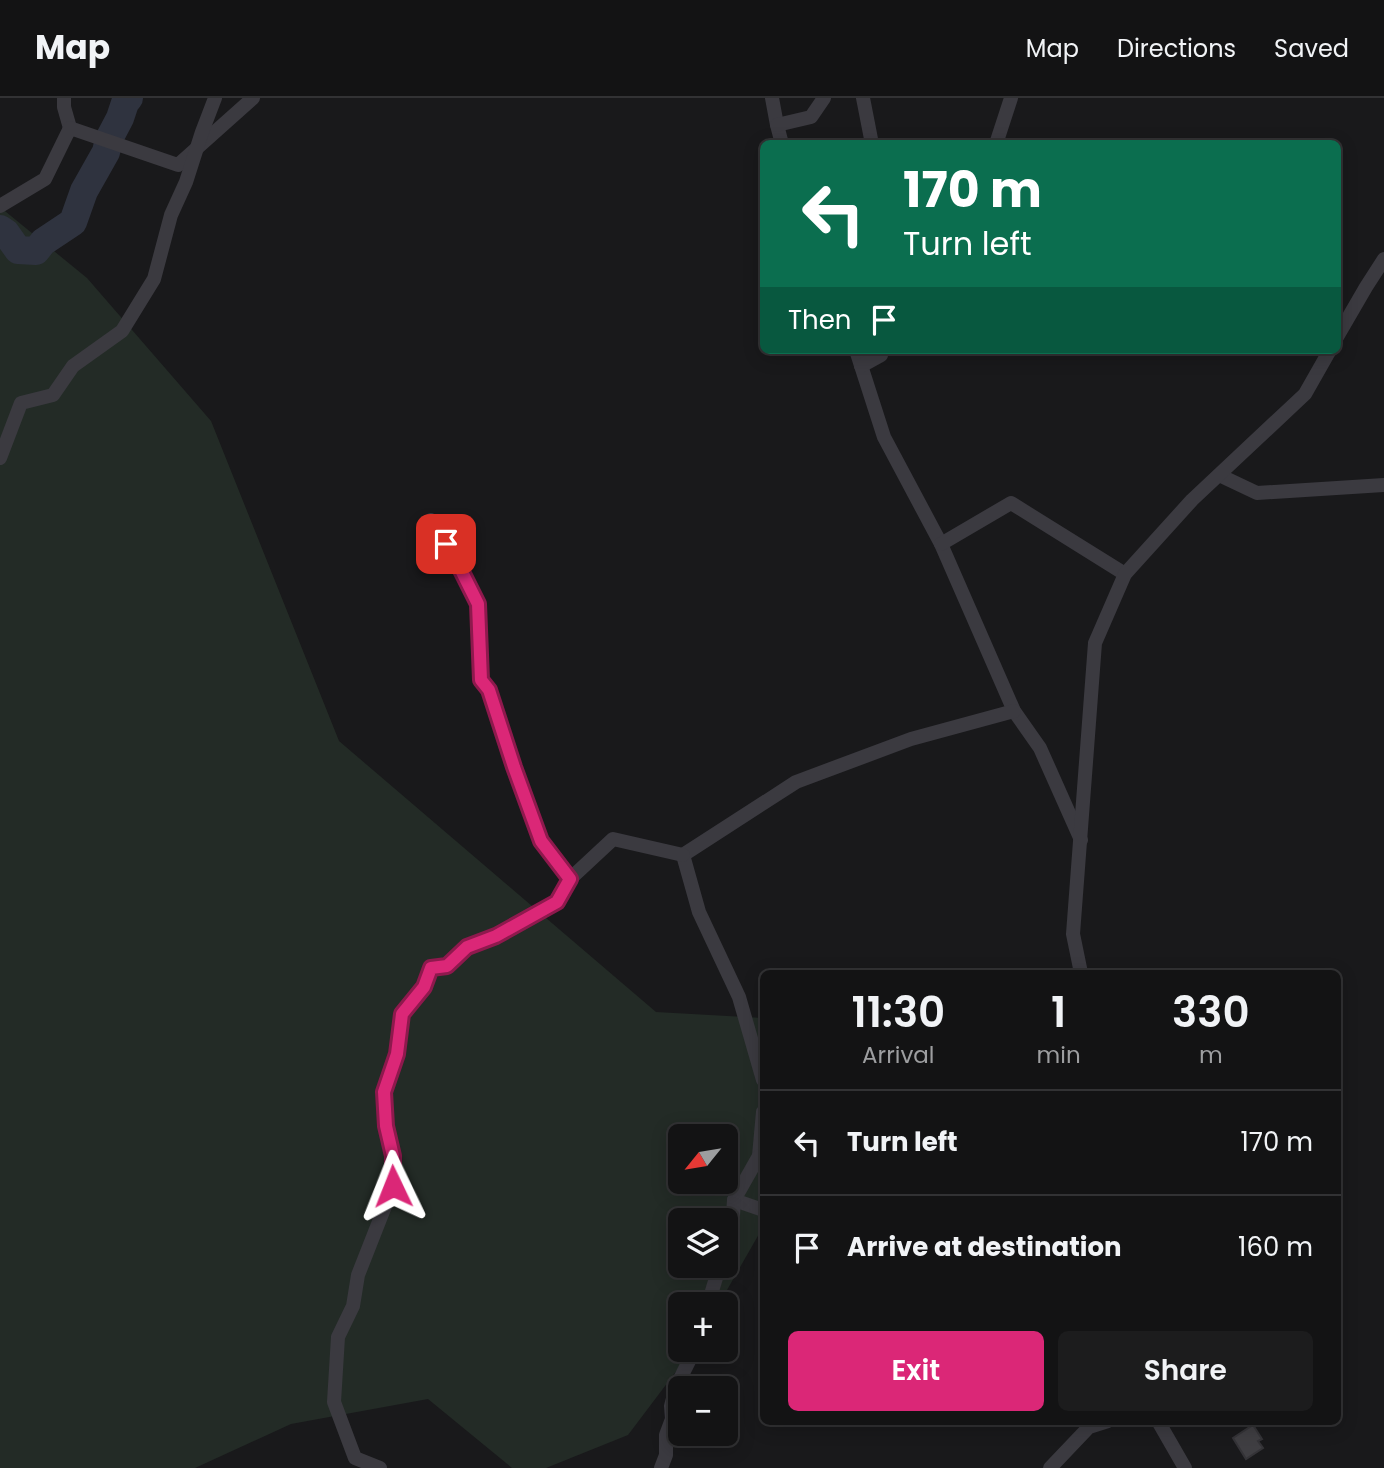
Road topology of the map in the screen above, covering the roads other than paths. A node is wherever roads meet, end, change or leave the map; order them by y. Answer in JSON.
{"nodes":[{"id":1,"x":64,"y":98,"type":"edge"},
{"id":2,"x":215,"y":98,"type":"edge"},
{"id":3,"x":253,"y":98,"type":"edge"},
{"id":4,"x":772,"y":98,"type":"edge"},
{"id":5,"x":824,"y":98,"type":"edge"},
{"id":6,"x":863,"y":98,"type":"edge"},
{"id":7,"x":1010,"y":98,"type":"edge"},
{"id":8,"x":777,"y":125,"type":"junction"},
{"id":9,"x":70,"y":128,"type":"junction"},
{"id":10,"x":781,"y":140,"type":"edge"},
{"id":11,"x":871,"y":140,"type":"edge"},
{"id":12,"x":997,"y":140,"type":"edge"},
{"id":13,"x":199,"y":146,"type":"junction"},
{"id":14,"x":0,"y":206,"type":"edge"},
{"id":15,"x":1384,"y":260,"type":"edge"},
{"id":16,"x":1341,"y":330,"type":"edge"},
{"id":17,"x":857,"y":354,"type":"edge"},
{"id":18,"x":881,"y":354,"type":"edge"},
{"id":19,"x":1328,"y":354,"type":"edge"},
{"id":20,"x":861,"y":366,"type":"junction"},
{"id":21,"x":0,"y":458,"type":"edge"},
{"id":22,"x":1219,"y":475,"type":"junction"},
{"id":23,"x":1384,"y":485,"type":"edge"},
{"id":24,"x":431,"y":520,"type":"dead end"},
{"id":25,"x":942,"y":544,"type":"junction"},
{"id":26,"x":1125,"y":574,"type":"junction"},
{"id":27,"x":1014,"y":711,"type":"junction"},
{"id":28,"x":1081,"y":841,"type":"junction"},
{"id":29,"x":683,"y":855,"type":"junction"},
{"id":30,"x":570,"y":879,"type":"junction"},
{"id":31,"x":1080,"y":970,"type":"edge"},
{"id":32,"x":760,"y":1070,"type":"edge"},
{"id":33,"x":760,"y":1157,"type":"edge"},
{"id":34,"x":734,"y":1200,"type":"junction"},
{"id":35,"x":733,"y":1208,"type":"edge"},
{"id":36,"x":760,"y":1209,"type":"edge"},
{"id":37,"x":688,"y":1362,"type":"edge"},
{"id":38,"x":1095,"y":1425,"type":"edge"},
{"id":39,"x":1160,"y":1425,"type":"edge"},
{"id":40,"x":380,"y":1468,"type":"edge"},
{"id":41,"x":661,"y":1468,"type":"edge"},
{"id":42,"x":1050,"y":1468,"type":"edge"},
{"id":43,"x":1185,"y":1468,"type":"edge"}],
"edges":[{"from":1,"to":9,"type":"street"},
{"from":2,"to":13,"type":"street"},
{"from":3,"to":13,"type":"street"},
{"from":4,"to":8,"type":"street"},
{"from":5,"to":8,"type":"street"},
{"from":6,"to":11,"type":"street"},
{"from":7,"to":12,"type":"street"},
{"from":8,"to":10,"type":"street"},
{"from":9,"to":13,"type":"street"},
{"from":9,"to":14,"type":"street"},
{"from":13,"to":21,"type":"street"},
{"from":15,"to":16,"type":"street"},
{"from":17,"to":20,"type":"street"},
{"from":18,"to":20,"type":"street"},
{"from":19,"to":22,"type":"street"},
{"from":20,"to":25,"type":"street"},
{"from":22,"to":23,"type":"street"},
{"from":22,"to":26,"type":"street"},
{"from":24,"to":30,"type":"street"},
{"from":25,"to":26,"type":"street"},
{"from":25,"to":27,"type":"street"},
{"from":26,"to":28,"type":"street"},
{"from":27,"to":28,"type":"street"},
{"from":27,"to":29,"type":"street"},
{"from":28,"to":31,"type":"street"},
{"from":29,"to":30,"type":"street"},
{"from":29,"to":32,"type":"street"},
{"from":30,"to":40,"type":"street"},
{"from":33,"to":34,"type":"street"},
{"from":34,"to":35,"type":"street"},
{"from":34,"to":36,"type":"street"},
{"from":37,"to":41,"type":"street"},
{"from":38,"to":42,"type":"street"},
{"from":39,"to":43,"type":"street"}]}
